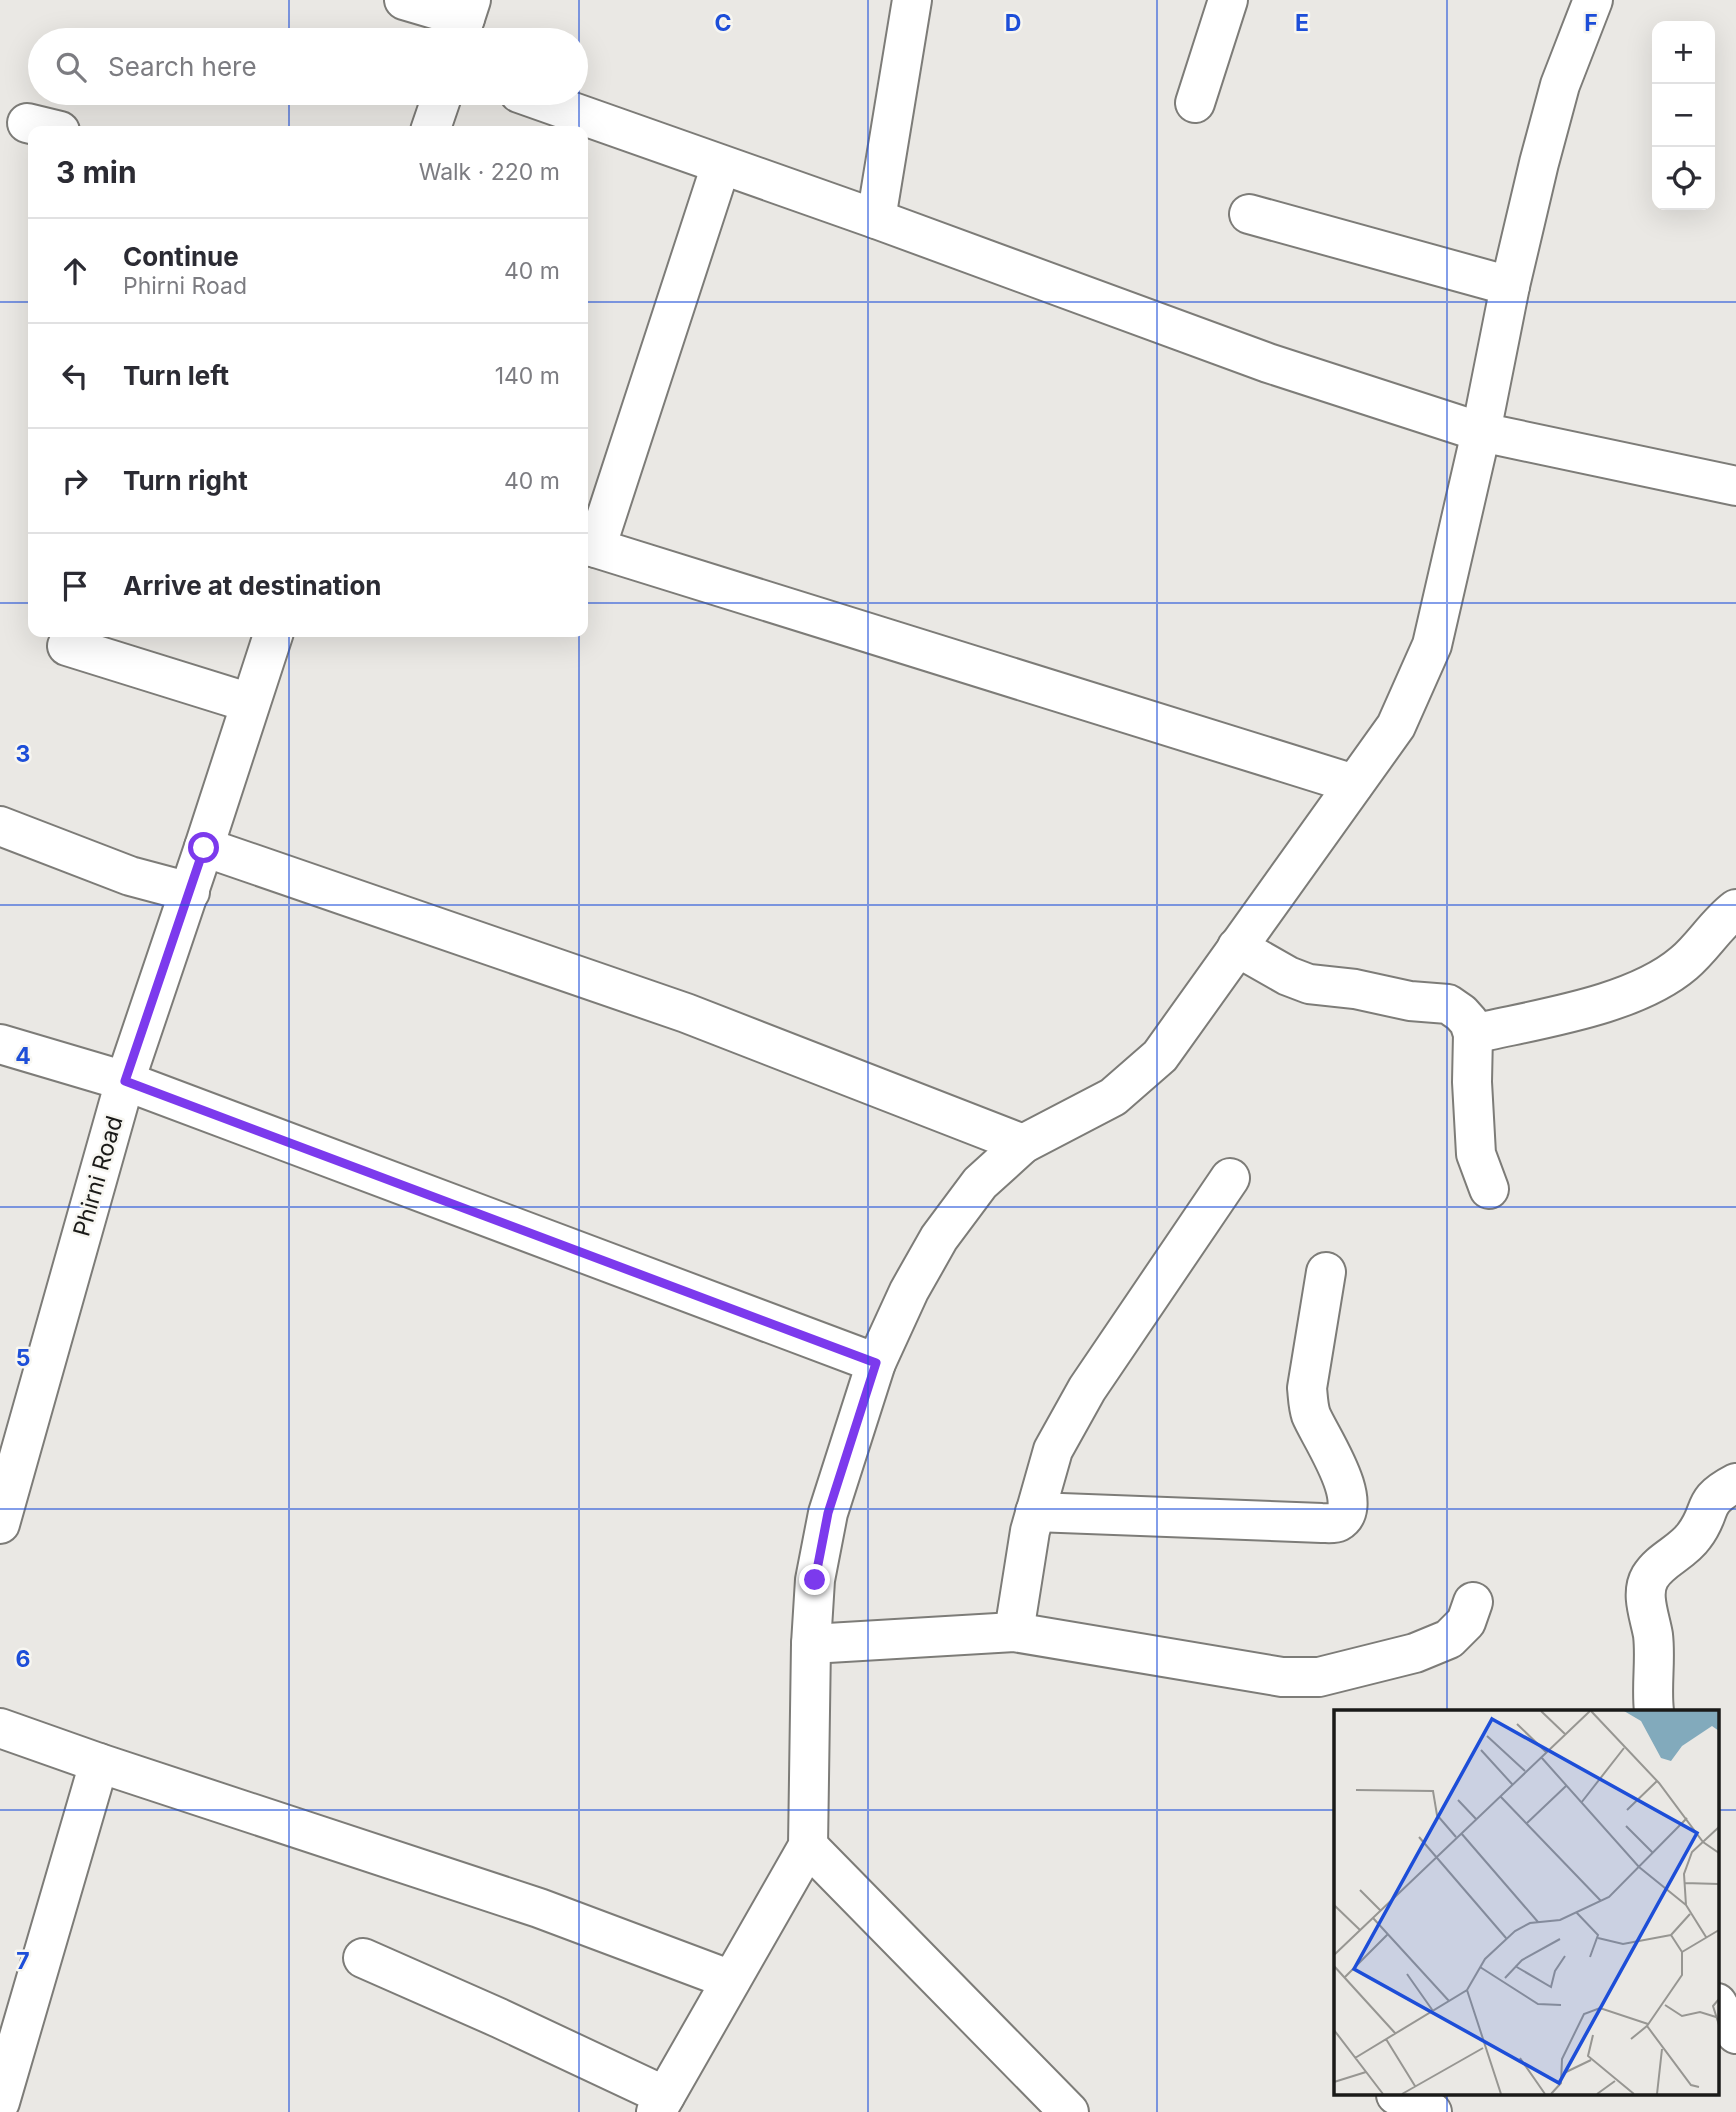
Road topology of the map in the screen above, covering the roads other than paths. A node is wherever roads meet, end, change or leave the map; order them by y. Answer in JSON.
{"nodes":[{"id":1,"x":404,"y":0,"type":"edge"},
{"id":2,"x":912,"y":0,"type":"edge"},
{"id":3,"x":1228,"y":0,"type":"edge"},
{"id":4,"x":1593,"y":0,"type":"edge"},
{"id":5,"x":465,"y":19,"type":"edge"},
{"id":6,"x":1195,"y":103,"type":"dead end"},
{"id":7,"x":439,"y":105,"type":"edge"},
{"id":8,"x":553,"y":105,"type":"edge"},
{"id":9,"x":432,"y":126,"type":"edge"},
{"id":10,"x":721,"y":165,"type":"junction"},
{"id":11,"x":1249,"y":214,"type":"dead end"},
{"id":12,"x":876,"y":219,"type":"junction"},
{"id":13,"x":1510,"y":286,"type":"junction"},
{"id":14,"x":1481,"y":432,"type":"junction"},
{"id":15,"x":1736,"y":486,"type":"edge"},
{"id":16,"x":589,"y":546,"type":"edge"},
{"id":17,"x":272,"y":637,"type":"edge"},
{"id":18,"x":67,"y":646,"type":"dead end"},
{"id":19,"x":250,"y":704,"type":"junction"},
{"id":20,"x":1354,"y":784,"type":"junction"},
{"id":21,"x":0,"y":826,"type":"edge"},
{"id":22,"x":204,"y":848,"type":"junction"},
{"id":23,"x":190,"y":892,"type":"junction"},
{"id":24,"x":1736,"y":909,"type":"edge"},
{"id":25,"x":1237,"y":947,"type":"junction"},
{"id":26,"x":1473,"y":1034,"type":"junction"},
{"id":27,"x":0,"y":1044,"type":"edge"},
{"id":28,"x":125,"y":1081,"type":"junction"},
{"id":29,"x":1023,"y":1144,"type":"junction"},
{"id":30,"x":1230,"y":1178,"type":"dead end"},
{"id":31,"x":1489,"y":1189,"type":"dead end"},
{"id":32,"x":1326,"y":1272,"type":"dead end"},
{"id":33,"x":876,"y":1363,"type":"junction"},
{"id":34,"x":1736,"y":1483,"type":"edge"},
{"id":35,"x":1035,"y":1512,"type":"junction"},
{"id":36,"x":0,"y":1524,"type":"edge"},
{"id":37,"x":1473,"y":1602,"type":"dead end"},
{"id":38,"x":1014,"y":1632,"type":"junction"},
{"id":39,"x":811,"y":1644,"type":"junction"},
{"id":40,"x":1654,"y":1710,"type":"edge"},
{"id":41,"x":0,"y":1728,"type":"edge"},
{"id":42,"x":99,"y":1763,"type":"junction"},
{"id":43,"x":808,"y":1846,"type":"junction"},
{"id":44,"x":363,"y":1958,"type":"dead end"},
{"id":45,"x":731,"y":1980,"type":"junction"},
{"id":46,"x":1396,"y":2095,"type":"dead end"},
{"id":47,"x":0,"y":2102,"type":"edge"},
{"id":48,"x":660,"y":2104,"type":"edge"},
{"id":49,"x":1069,"y":2112,"type":"edge"},
{"id":50,"x":1432,"y":2112,"type":"edge"}],
"edges":[{"from":1,"to":5,"type":"street"},
{"from":2,"to":12,"type":"street"},
{"from":3,"to":6,"type":"street"},
{"from":4,"to":13,"type":"street"},
{"from":7,"to":9,"type":"street"},
{"from":8,"to":10,"type":"street"},
{"from":10,"to":12,"type":"street"},
{"from":10,"to":16,"type":"street"},
{"from":11,"to":13,"type":"street"},
{"from":12,"to":14,"type":"street"},
{"from":13,"to":14,"type":"street"},
{"from":14,"to":15,"type":"street"},
{"from":14,"to":20,"type":"street"},
{"from":16,"to":20,"type":"street"},
{"from":17,"to":19,"type":"street","name":"Phirni Road"},
{"from":18,"to":19,"type":"street"},
{"from":19,"to":22,"type":"street","name":"Phirni Road"},
{"from":20,"to":25,"type":"street"},
{"from":21,"to":23,"type":"street"},
{"from":22,"to":23,"type":"street","name":"Phirni Road"},
{"from":22,"to":29,"type":"street"},
{"from":23,"to":28,"type":"street","name":"Phirni Road"},
{"from":24,"to":26,"type":"street"},
{"from":25,"to":26,"type":"street"},
{"from":25,"to":29,"type":"street"},
{"from":26,"to":31,"type":"street"},
{"from":27,"to":28,"type":"street"},
{"from":28,"to":33,"type":"street"},
{"from":28,"to":36,"type":"street","name":"Phirni Road"},
{"from":29,"to":33,"type":"street"},
{"from":30,"to":35,"type":"street"},
{"from":32,"to":35,"type":"street"},
{"from":33,"to":39,"type":"street"},
{"from":34,"to":40,"type":"street"},
{"from":35,"to":38,"type":"street"},
{"from":37,"to":38,"type":"street"},
{"from":38,"to":39,"type":"street"},
{"from":39,"to":43,"type":"street"},
{"from":41,"to":42,"type":"street"},
{"from":42,"to":45,"type":"street"},
{"from":42,"to":47,"type":"street"},
{"from":43,"to":45,"type":"street"},
{"from":43,"to":49,"type":"street"},
{"from":44,"to":48,"type":"street"},
{"from":45,"to":48,"type":"street"},
{"from":46,"to":50,"type":"street"}]}
